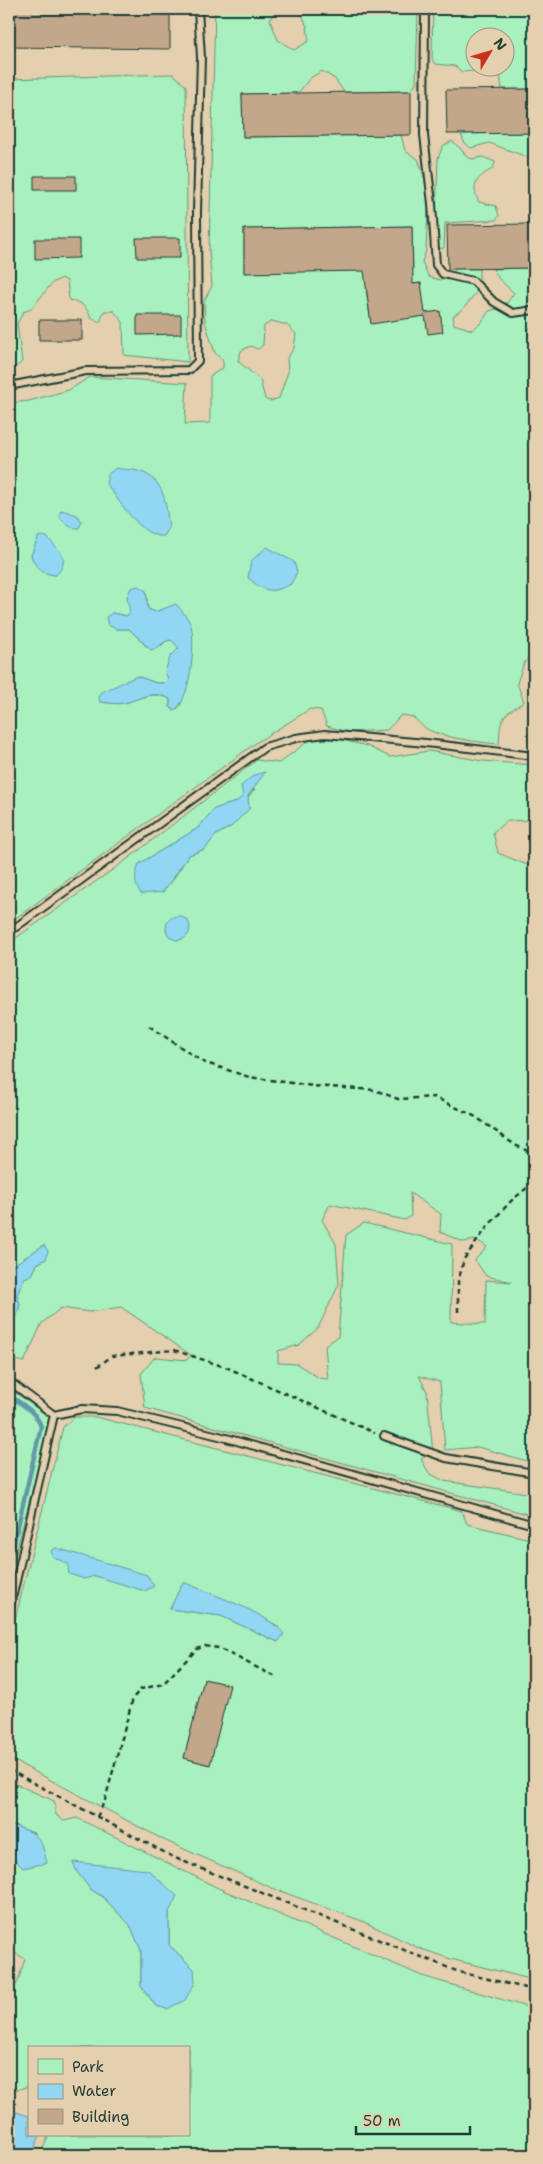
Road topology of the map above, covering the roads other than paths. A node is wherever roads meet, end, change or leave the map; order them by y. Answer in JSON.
{"nodes":[{"id":1,"x":198,"y":9,"type":"edge"},
{"id":2,"x":425,"y":9,"type":"edge"},
{"id":3,"x":534,"y":310,"type":"edge"},
{"id":4,"x":9,"y":386,"type":"edge"},
{"id":5,"x":534,"y":756,"type":"edge"},
{"id":6,"x":9,"y":932,"type":"edge"},
{"id":7,"x":9,"y":1381,"type":"edge"},
{"id":8,"x":54,"y":1415,"type":"junction"},
{"id":9,"x":384,"y":1436,"type":"road end"},
{"id":10,"x":534,"y":1473,"type":"edge"},
{"id":11,"x":534,"y":1525,"type":"edge"},
{"id":12,"x":9,"y":1612,"type":"edge"}],
"edges":[{"from":1,"to":4,"type":"lane"},
{"from":2,"to":3,"type":"lane"},
{"from":5,"to":6,"type":"lane"},
{"from":7,"to":8,"type":"lane"},
{"from":8,"to":11,"type":"lane"},
{"from":8,"to":12,"type":"lane"},
{"from":9,"to":10,"type":"lane"}]}
